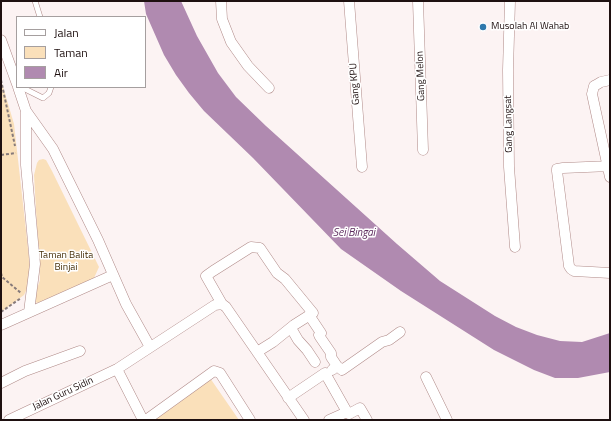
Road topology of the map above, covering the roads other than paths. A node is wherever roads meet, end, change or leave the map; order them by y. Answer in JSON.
{"nodes":[{"id":1,"x":35,"y":1,"type":"edge"},
{"id":2,"x":221,"y":1,"type":"edge"},
{"id":3,"x":349,"y":1,"type":"edge"},
{"id":4,"x":418,"y":1,"type":"edge"},
{"id":5,"x":510,"y":1,"type":"edge"},
{"id":6,"x":40,"y":16,"type":"edge"},
{"id":7,"x":1,"y":40,"type":"edge"},
{"id":8,"x":610,"y":80,"type":"edge"},
{"id":9,"x":16,"y":81,"type":"edge"},
{"id":10,"x":19,"y":88,"type":"edge"},
{"id":11,"x":21,"y":88,"type":"edge"},
{"id":12,"x":51,"y":88,"type":"edge"},
{"id":13,"x":269,"y":88,"type":"dead end"},
{"id":14,"x":26,"y":111,"type":"junction"},
{"id":15,"x":424,"y":150,"type":"dead end"},
{"id":16,"x":609,"y":166,"type":"edge"},
{"id":17,"x":362,"y":167,"type":"dead end"},
{"id":18,"x":610,"y":177,"type":"edge"},
{"id":19,"x":515,"y":247,"type":"dead end"},
{"id":20,"x":610,"y":273,"type":"edge"},
{"id":21,"x":113,"y":275,"type":"junction"},
{"id":22,"x":222,"y":304,"type":"junction"},
{"id":23,"x":29,"y":312,"type":"junction"},
{"id":24,"x":309,"y":315,"type":"junction"},
{"id":25,"x":1,"y":325,"type":"edge"},
{"id":26,"x":290,"y":328,"type":"junction"},
{"id":27,"x":400,"y":332,"type":"dead end"},
{"id":28,"x":150,"y":347,"type":"junction"},
{"id":29,"x":80,"y":351,"type":"dead end"},
{"id":30,"x":257,"y":352,"type":"junction"},
{"id":31,"x":316,"y":362,"type":"dead end"},
{"id":32,"x":337,"y":366,"type":"junction"},
{"id":33,"x":117,"y":368,"type":"junction"},
{"id":34,"x":325,"y":374,"type":"junction"},
{"id":35,"x":426,"y":377,"type":"dead end"},
{"id":36,"x":1,"y":383,"type":"edge"},
{"id":37,"x":288,"y":398,"type":"junction"},
{"id":38,"x":347,"y":412,"type":"junction"},
{"id":39,"x":9,"y":420,"type":"edge"},
{"id":40,"x":145,"y":420,"type":"edge"},
{"id":41,"x":250,"y":420,"type":"edge"},
{"id":42,"x":304,"y":420,"type":"edge"},
{"id":43,"x":329,"y":420,"type":"edge"},
{"id":44,"x":367,"y":420,"type":"edge"},
{"id":45,"x":448,"y":420,"type":"edge"}],
"edges":[{"from":1,"to":6,"type":"lane"},
{"from":2,"to":13,"type":"street"},
{"from":3,"to":17,"type":"street","name":"Gang KPU"},
{"from":4,"to":15,"type":"street","name":"Gang Melon"},
{"from":5,"to":19,"type":"street","name":"Gang Langsat"},
{"from":7,"to":9,"type":"street"},
{"from":8,"to":16,"type":"street"},
{"from":10,"to":14,"type":"street"},
{"from":11,"to":12,"type":"lane"},
{"from":14,"to":21,"type":"street"},
{"from":14,"to":23,"type":"street"},
{"from":16,"to":18,"type":"street"},
{"from":16,"to":20,"type":"street"},
{"from":21,"to":23,"type":"street"},
{"from":21,"to":28,"type":"street"},
{"from":22,"to":24,"type":"street"},
{"from":22,"to":28,"type":"street","name":"Jalan Guru Sidin"},
{"from":22,"to":30,"type":"street"},
{"from":23,"to":25,"type":"street"},
{"from":24,"to":26,"type":"street"},
{"from":24,"to":32,"type":"street"},
{"from":26,"to":30,"type":"street"},
{"from":26,"to":31,"type":"street"},
{"from":27,"to":32,"type":"street"},
{"from":28,"to":33,"type":"street","name":"Jalan Guru Sidin"},
{"from":29,"to":36,"type":"street"},
{"from":30,"to":37,"type":"street"},
{"from":32,"to":34,"type":"street"},
{"from":33,"to":39,"type":"street","name":"Jalan Guru Sidin"},
{"from":33,"to":40,"type":"street"},
{"from":34,"to":37,"type":"street"},
{"from":34,"to":38,"type":"street"},
{"from":35,"to":45,"type":"street"},
{"from":37,"to":42,"type":"street"},
{"from":38,"to":43,"type":"street"},
{"from":38,"to":44,"type":"street"},
{"from":40,"to":41,"type":"street"}]}
